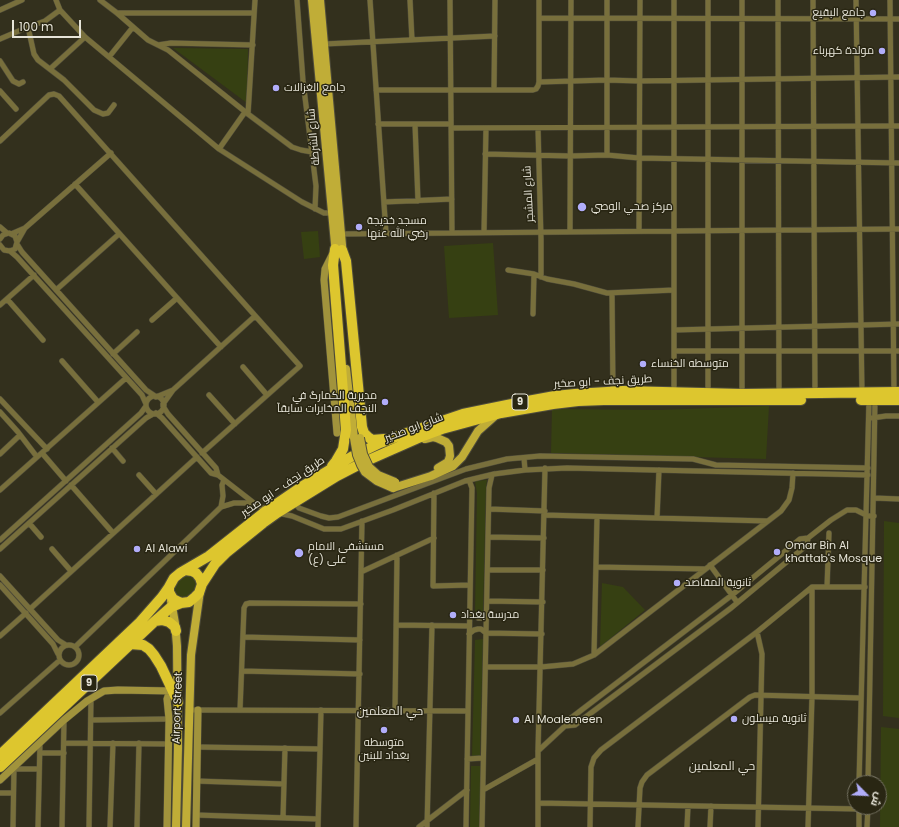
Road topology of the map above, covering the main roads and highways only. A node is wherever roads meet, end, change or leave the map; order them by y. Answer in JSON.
{"nodes":[{"id":1,"x":312,"y":0,"type":"edge"},
{"id":2,"x":320,"y":0,"type":"edge"},
{"id":3,"x":327,"y":123,"type":"junction"},
{"id":4,"x":328,"y":135,"type":"junction"},
{"id":5,"x":339,"y":249,"type":"junction"},
{"id":6,"x":620,"y":394,"type":"junction"},
{"id":7,"x":897,"y":395,"type":"edge"},
{"id":8,"x":641,"y":396,"type":"junction"},
{"id":9,"x":869,"y":397,"type":"junction"},
{"id":10,"x":553,"y":404,"type":"joint"},
{"id":11,"x":501,"y":413,"type":"junction"},
{"id":12,"x":401,"y":435,"type":"junction"},
{"id":13,"x":393,"y":448,"type":"junction"},
{"id":14,"x":319,"y":477,"type":"junction"},
{"id":15,"x":394,"y":485,"type":"junction"},
{"id":16,"x":277,"y":513,"type":"joint"},
{"id":17,"x":185,"y":570,"type":"junction"},
{"id":18,"x":201,"y":587,"type":"junction"},
{"id":19,"x":169,"y":590,"type":"junction"},
{"id":20,"x":177,"y":604,"type":"junction"},
{"id":21,"x":155,"y":621,"type":"junction"},
{"id":22,"x":176,"y":631,"type":"junction"},
{"id":23,"x":130,"y":644,"type":"junction"},
{"id":24,"x":178,"y":702,"type":"junction"},
{"id":25,"x":0,"y":755,"type":"edge"},
{"id":26,"x":0,"y":767,"type":"edge"},
{"id":27,"x":168,"y":789,"type":"road end"},
{"id":28,"x":177,"y":789,"type":"junction"},
{"id":29,"x":176,"y":827,"type":"edge"},
{"id":30,"x":186,"y":827,"type":"edge"}],
"edges":[{"from":1,"to":3,"type":"main road","name":"شارع الشرطة"},
{"from":2,"to":3,"type":"main road","name":"شارع الشرطة"},
{"from":3,"to":4,"type":"main road","name":"شارع الشرطة"},
{"from":4,"to":5,"type":"main road","name":"شارع الشرطة"},
{"from":4,"to":5,"type":"main road","name":"شارع الشرطة"},
{"from":5,"to":12,"type":"highway"},
{"from":5,"to":14,"type":"highway"},
{"from":5,"to":15,"type":"main road","name":"شارع الشرطة","bridge":true},
{"from":6,"to":8,"type":"highway","name":"طريق نجف - ابو صخير","number":"9"},
{"from":6,"to":10,"type":"highway","name":"طريق نجف - ابو صخير","number":"9"},
{"from":6,"to":12,"type":"highway","name":"طريق نجف - ابو صخير","number":"9"},
{"from":7,"to":9,"type":"highway","name":"طريق نجف - ابو صخير","number":"9"},
{"from":7,"to":9,"type":"highway","name":"طريق نجف - ابو صخير","number":"9"},
{"from":8,"to":9,"type":"highway","name":"طريق نجف - ابو صخير","number":"9"},
{"from":8,"to":9,"type":"highway","name":"طريق نجف - ابو صخير","number":"9"},
{"from":10,"to":11,"type":"highway","name":"شارع ابو صخير","number":"9"},
{"from":11,"to":13,"type":"highway","name":"شارع ابو صخير","number":"9"},
{"from":11,"to":15,"type":"main road"},
{"from":12,"to":14,"type":"highway","name":"طريق نجف - ابو صخير","number":"9"},
{"from":13,"to":15,"type":"main road"},
{"from":13,"to":16,"type":"highway","name":"شارع ابو صخير","number":"9"},
{"from":14,"to":17,"type":"highway","name":"طريق نجف - ابو صخير","number":"9"},
{"from":16,"to":18,"type":"highway","name":"طريق نجف - ابو صخير","number":"9"},
{"from":17,"to":18,"type":"highway"},
{"from":17,"to":19,"type":"highway","number":"9"},
{"from":18,"to":20,"type":"highway","number":"9"},
{"from":18,"to":30,"type":"main road","name":"Airport Street"},
{"from":19,"to":20,"type":"highway"},
{"from":19,"to":25,"type":"highway","number":"9"},
{"from":20,"to":21,"type":"highway","number":"9"},
{"from":20,"to":22,"type":"main road","name":"Airport Street"},
{"from":21,"to":22,"type":"highway"},
{"from":21,"to":23,"type":"highway","number":"9"},
{"from":22,"to":24,"type":"main road","name":"Airport Street"},
{"from":23,"to":24,"type":"highway"},
{"from":23,"to":26,"type":"highway","number":"9"},
{"from":24,"to":28,"type":"main road","name":"Airport Street"},
{"from":27,"to":28,"type":"main road"},
{"from":28,"to":29,"type":"main road","name":"Airport Street"}]}
